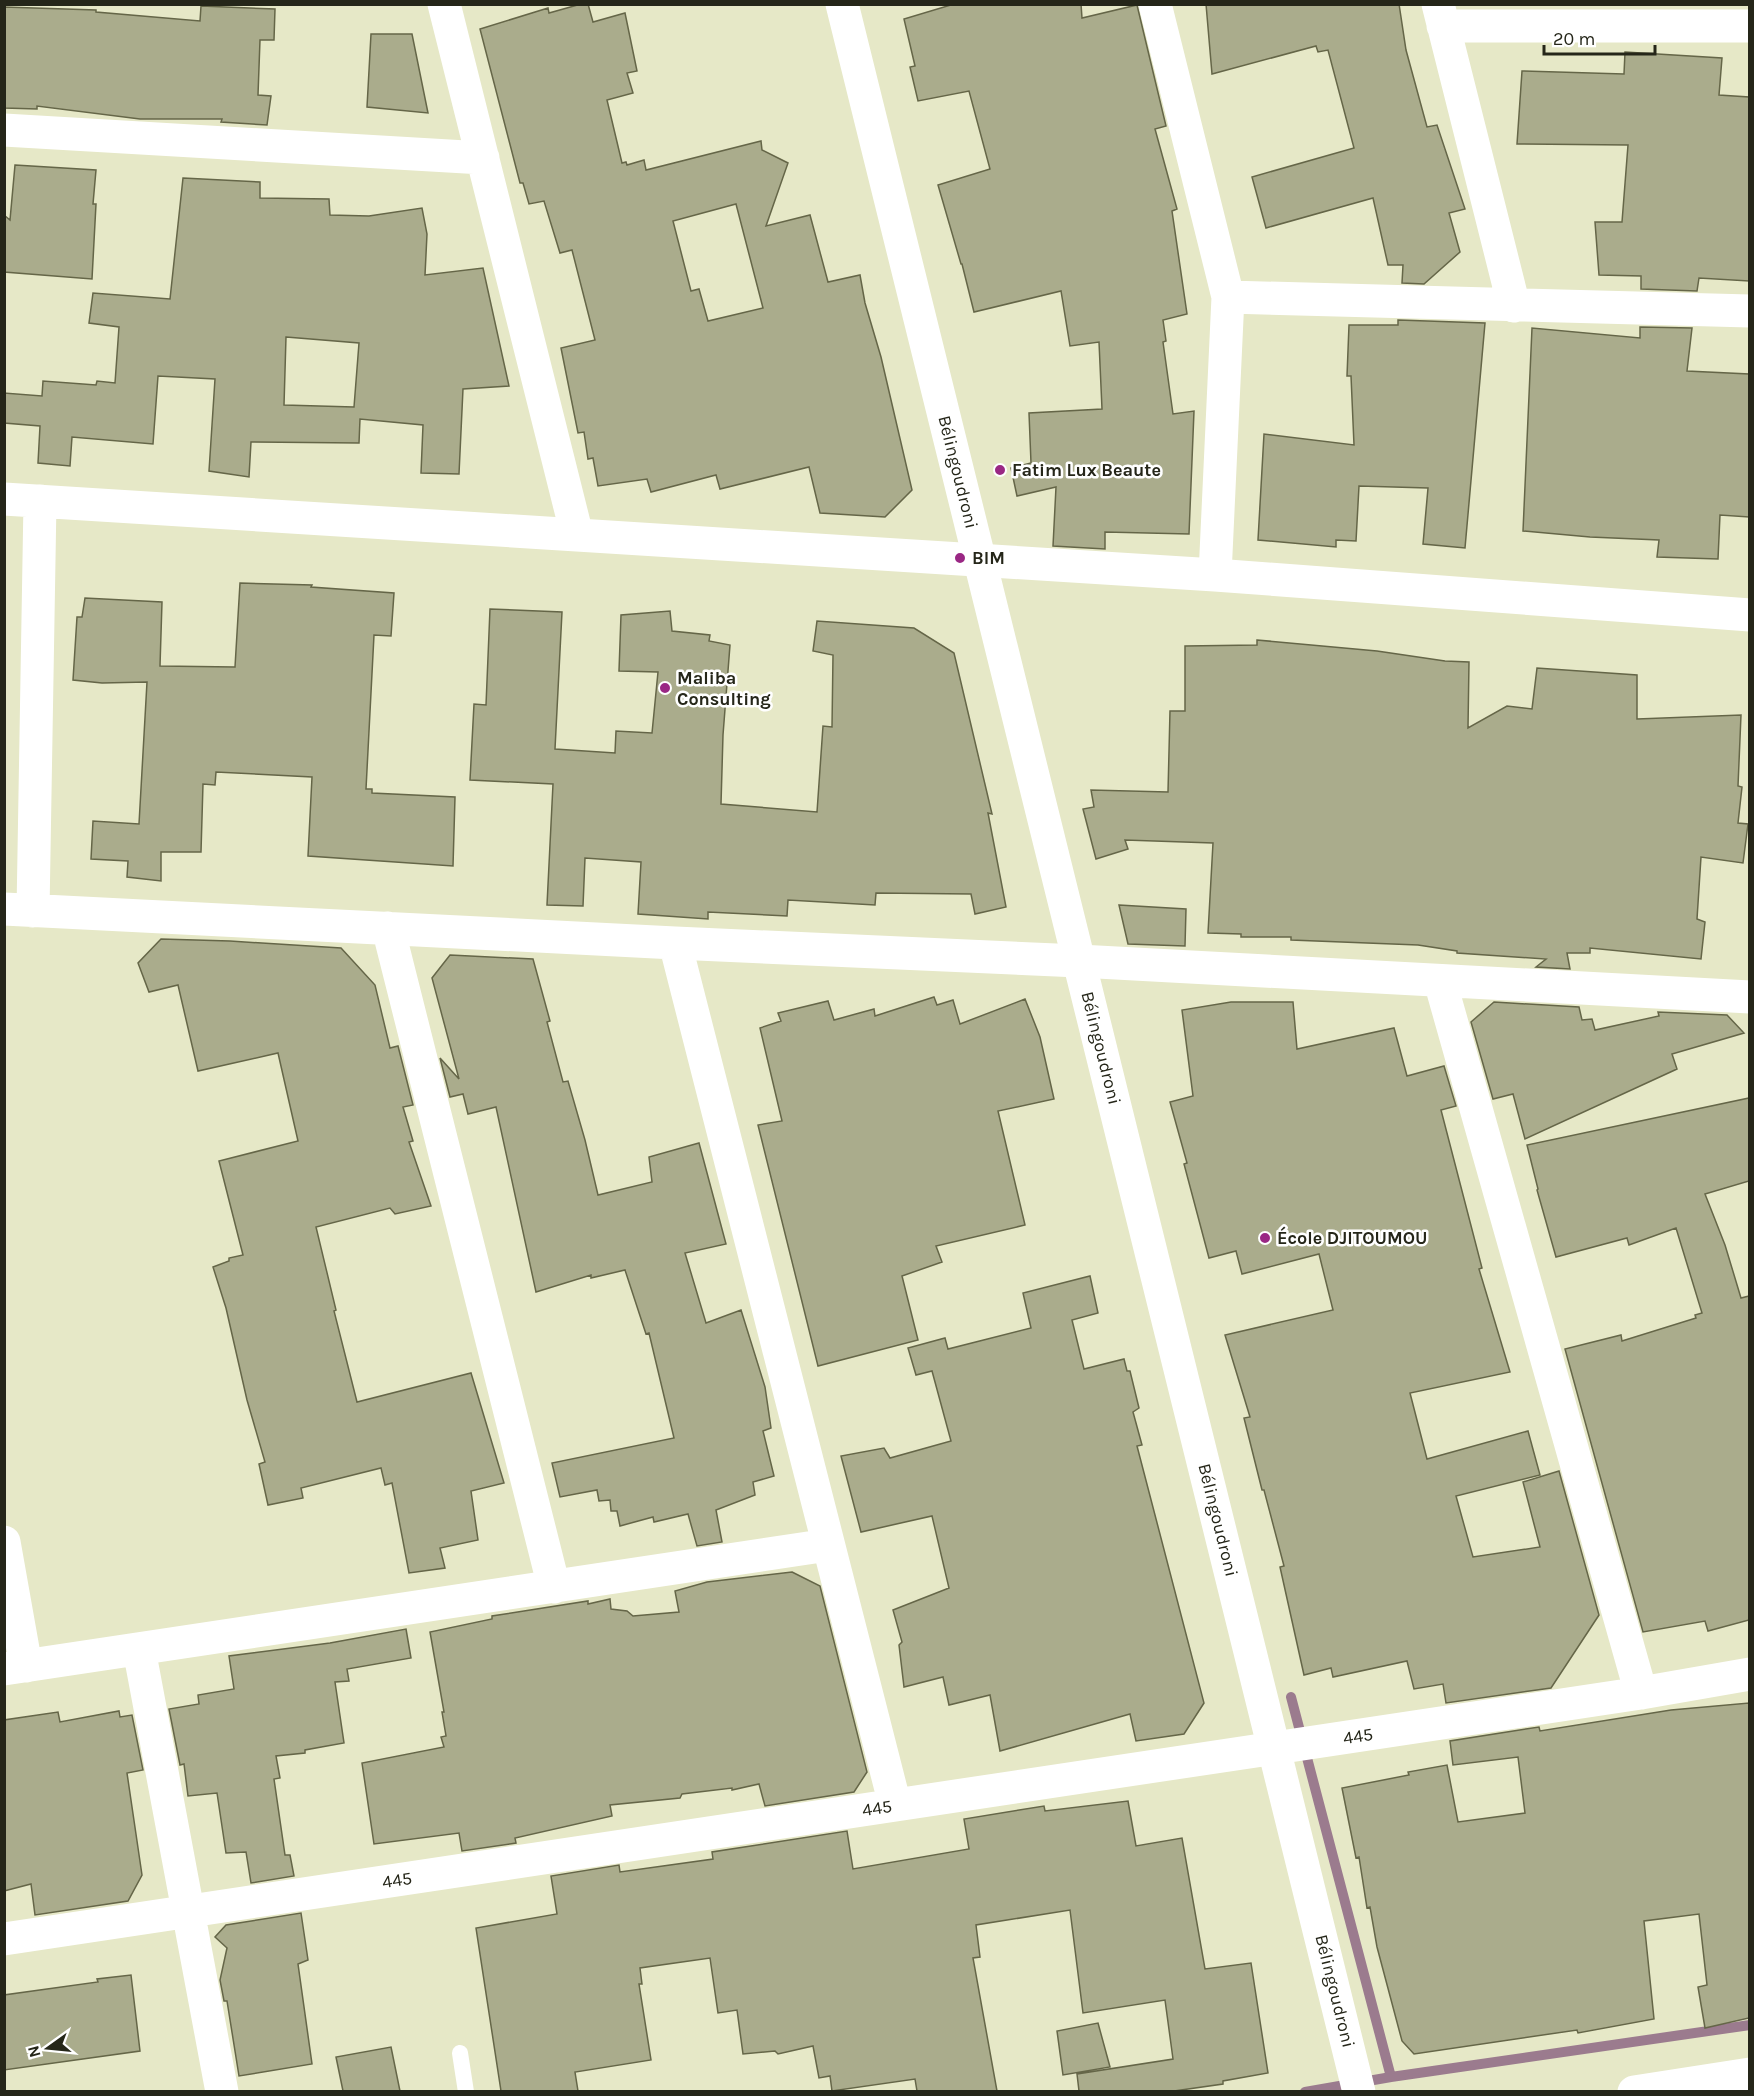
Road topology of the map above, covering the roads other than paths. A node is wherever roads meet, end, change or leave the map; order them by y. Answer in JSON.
{"nodes":[{"id":1,"x":444,"y":4,"type":"edge"},
{"id":2,"x":842,"y":4,"type":"edge"},
{"id":3,"x":1155,"y":4,"type":"edge"},
{"id":4,"x":1440,"y":15,"type":"edge"},
{"id":5,"x":1735,"y":19,"type":"edge"},
{"id":6,"x":4,"y":130,"type":"edge"},
{"id":7,"x":483,"y":158,"type":"junction"},
{"id":8,"x":1228,"y":297,"type":"junction"},
{"id":9,"x":1514,"y":306,"type":"junction"},
{"id":10,"x":1749,"y":311,"type":"edge"},
{"id":11,"x":4,"y":499,"type":"edge"},
{"id":12,"x":40,"y":501,"type":"junction"},
{"id":13,"x":577,"y":535,"type":"junction"},
{"id":14,"x":979,"y":559,"type":"junction"},
{"id":15,"x":1215,"y":574,"type":"junction"},
{"id":16,"x":1749,"y":615,"type":"edge"},
{"id":17,"x":19,"y":910,"type":"edge"},
{"id":18,"x":388,"y":928,"type":"junction"},
{"id":19,"x":675,"y":943,"type":"junction"},
{"id":20,"x":1079,"y":961,"type":"junction"},
{"id":21,"x":1440,"y":981,"type":"junction"},
{"id":22,"x":1749,"y":997,"type":"edge"},
{"id":23,"x":4,"y":1542,"type":"edge"},
{"id":24,"x":828,"y":1545,"type":"junction"},
{"id":25,"x":554,"y":1587,"type":"junction"},
{"id":26,"x":139,"y":1649,"type":"junction"},
{"id":27,"x":15,"y":1668,"type":"edge"},
{"id":28,"x":1749,"y":1674,"type":"edge"},
{"id":29,"x":1641,"y":1693,"type":"junction"},
{"id":30,"x":1276,"y":1749,"type":"junction"},
{"id":31,"x":895,"y":1805,"type":"junction"},
{"id":32,"x":188,"y":1911,"type":"junction"},
{"id":33,"x":4,"y":1939,"type":"edge"},
{"id":34,"x":459,"y":2053,"type":"dead end"},
{"id":35,"x":1749,"y":2074,"type":"edge"},
{"id":36,"x":222,"y":2091,"type":"edge"},
{"id":37,"x":466,"y":2091,"type":"edge"},
{"id":38,"x":1359,"y":2091,"type":"edge"},
{"id":39,"x":1634,"y":2091,"type":"edge"}],
"edges":[{"from":1,"to":7,"type":"street"},
{"from":2,"to":14,"type":"street","name":"Bélingoudroni"},
{"from":3,"to":8,"type":"street"},
{"from":4,"to":5,"type":"street"},
{"from":4,"to":9,"type":"street"},
{"from":6,"to":7,"type":"street"},
{"from":7,"to":13,"type":"street"},
{"from":8,"to":9,"type":"street"},
{"from":8,"to":15,"type":"street"},
{"from":9,"to":10,"type":"street"},
{"from":11,"to":12,"type":"street"},
{"from":12,"to":13,"type":"street"},
{"from":12,"to":17,"type":"street"},
{"from":13,"to":14,"type":"street"},
{"from":14,"to":15,"type":"street"},
{"from":14,"to":20,"type":"street","name":"Bélingoudroni"},
{"from":15,"to":16,"type":"street"},
{"from":17,"to":18,"type":"street"},
{"from":18,"to":19,"type":"street"},
{"from":18,"to":25,"type":"street"},
{"from":19,"to":20,"type":"street"},
{"from":19,"to":24,"type":"street"},
{"from":20,"to":21,"type":"street"},
{"from":20,"to":30,"type":"street","name":"Bélingoudroni"},
{"from":21,"to":22,"type":"street"},
{"from":21,"to":29,"type":"street"},
{"from":23,"to":27,"type":"street"},
{"from":24,"to":25,"type":"street"},
{"from":24,"to":31,"type":"street"},
{"from":25,"to":26,"type":"street"},
{"from":26,"to":27,"type":"street"},
{"from":26,"to":32,"type":"street"},
{"from":28,"to":29,"type":"street","name":"445"},
{"from":29,"to":30,"type":"street","name":"445"},
{"from":30,"to":31,"type":"street","name":"445"},
{"from":30,"to":38,"type":"street","name":"Bélingoudroni"},
{"from":31,"to":32,"type":"street","name":"445"},
{"from":32,"to":33,"type":"street","name":"445"},
{"from":32,"to":36,"type":"street"},
{"from":34,"to":37,"type":"lane"},
{"from":35,"to":39,"type":"street"}]}
